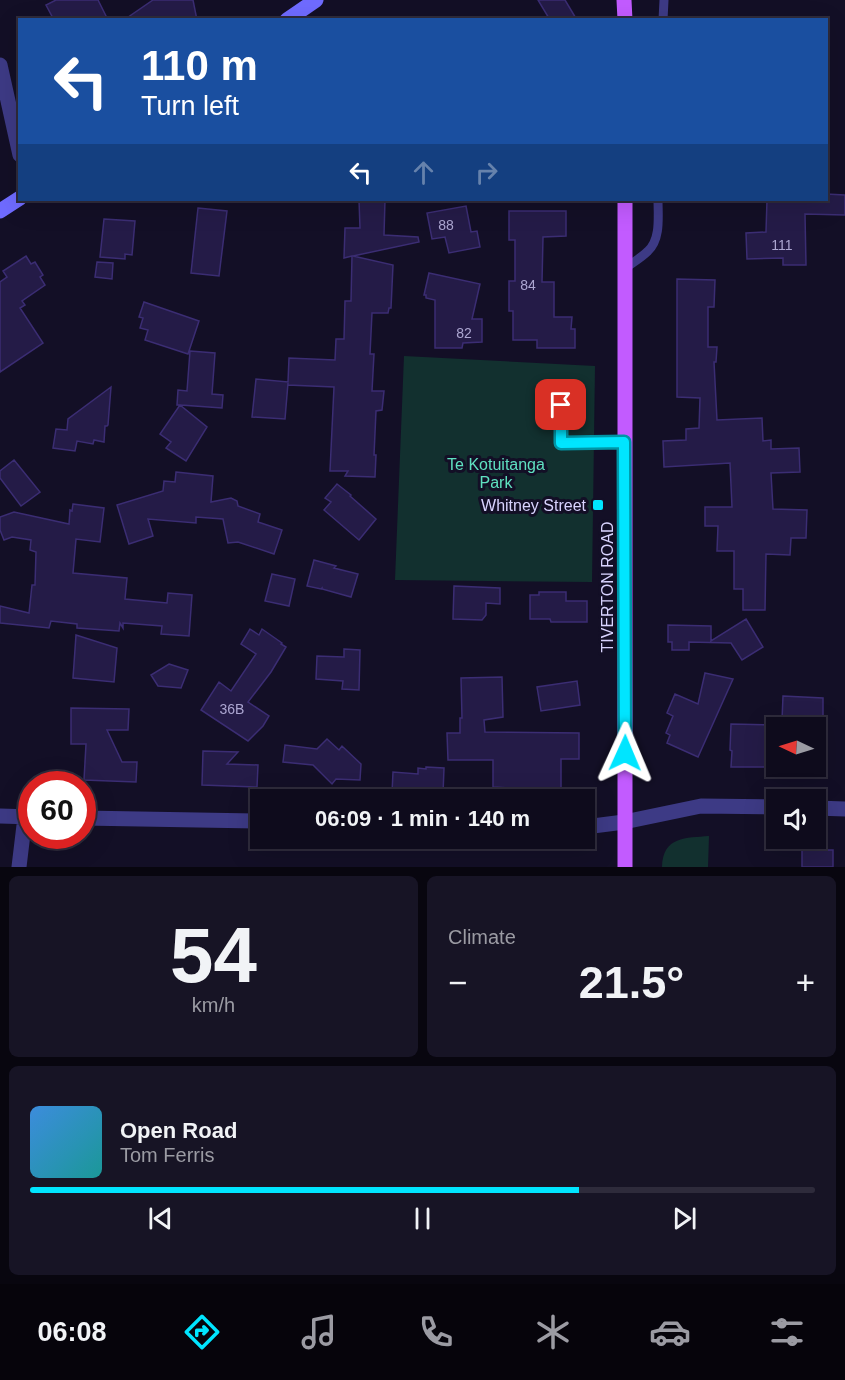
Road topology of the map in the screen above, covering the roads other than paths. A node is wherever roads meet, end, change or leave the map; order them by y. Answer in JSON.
{"nodes":[{"id":1,"x":316,"y":0,"type":"edge"},
{"id":2,"x":664,"y":0,"type":"edge"},
{"id":3,"x":289,"y":18,"type":"edge"},
{"id":4,"x":663,"y":18,"type":"edge"},
{"id":5,"x":0,"y":65,"type":"edge"},
{"id":6,"x":18,"y":146,"type":"edge"},
{"id":7,"x":18,"y":199,"type":"edge"},
{"id":8,"x":625,"y":201,"type":"edge"},
{"id":9,"x":658,"y":201,"type":"edge"},
{"id":10,"x":0,"y":211,"type":"edge"},
{"id":11,"x":624,"y":269,"type":"junction"},
{"id":12,"x":561,"y":405,"type":"dead end"},
{"id":13,"x":624,"y":442,"type":"junction"},
{"id":14,"x":766,"y":807,"type":"edge"},
{"id":15,"x":826,"y":808,"type":"edge"},
{"id":16,"x":845,"y":808,"type":"edge"},
{"id":17,"x":0,"y":816,"type":"edge"},
{"id":18,"x":18,"y":817,"type":"edge"},
{"id":19,"x":96,"y":818,"type":"edge"},
{"id":20,"x":250,"y":821,"type":"edge"},
{"id":21,"x":624,"y":822,"type":"junction"},
{"id":22,"x":595,"y":826,"type":"edge"},
{"id":23,"x":22,"y":849,"type":"edge"},
{"id":24,"x":19,"y":867,"type":"edge"},
{"id":25,"x":625,"y":867,"type":"edge"}],
"edges":[{"from":1,"to":3,"type":"main road"},
{"from":2,"to":4,"type":"lane"},
{"from":5,"to":6,"type":"street"},
{"from":7,"to":10,"type":"main road"},
{"from":8,"to":11,"type":"main road","name":"TIVERTON ROAD"},
{"from":9,"to":11,"type":"lane"},
{"from":11,"to":13,"type":"main road","name":"TIVERTON ROAD"},
{"from":12,"to":13,"type":"lane"},
{"from":13,"to":21,"type":"main road","name":"TIVERTON ROAD"},
{"from":14,"to":21,"type":"street"},
{"from":15,"to":16,"type":"street"},
{"from":17,"to":18,"type":"street"},
{"from":19,"to":20,"type":"street"},
{"from":21,"to":22,"type":"street"},
{"from":21,"to":25,"type":"main road","name":"TIVERTON ROAD"},
{"from":23,"to":24,"type":"street"}]}
